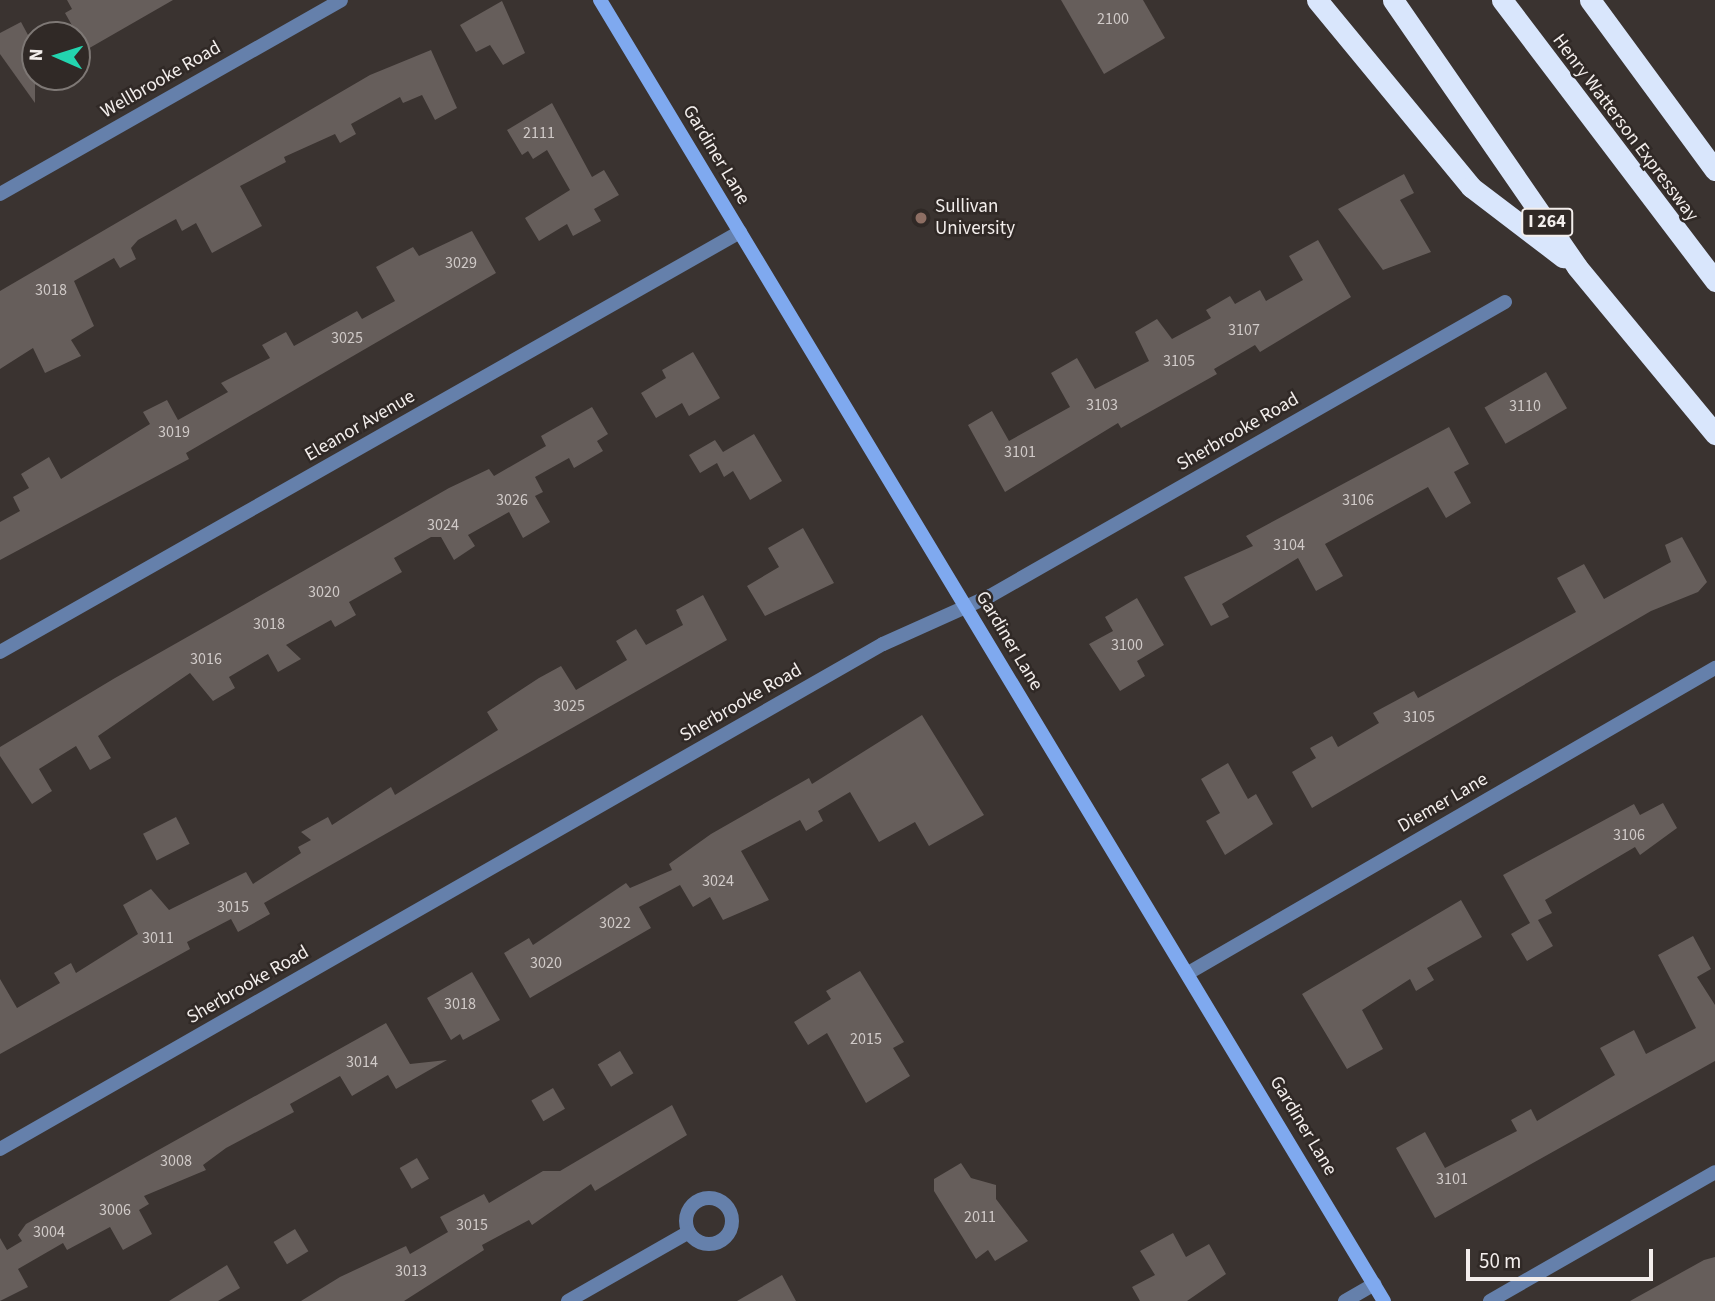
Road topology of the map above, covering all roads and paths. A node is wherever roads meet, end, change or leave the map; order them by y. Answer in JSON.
{"nodes":[{"id":1,"x":341,"y":0,"type":"edge"},
{"id":2,"x":600,"y":0,"type":"edge"},
{"id":3,"x":1317,"y":0,"type":"edge"},
{"id":4,"x":1394,"y":0,"type":"edge"},
{"id":5,"x":1502,"y":0,"type":"edge"},
{"id":6,"x":1590,"y":0,"type":"edge"},
{"id":7,"x":1715,"y":170,"type":"edge"},
{"id":8,"x":0,"y":194,"type":"edge"},
{"id":9,"x":740,"y":232,"type":"junction"},
{"id":10,"x":1577,"y":267,"type":"junction"},
{"id":11,"x":1715,"y":281,"type":"edge"},
{"id":12,"x":1505,"y":302,"type":"dead end"},
{"id":13,"x":1715,"y":434,"type":"edge"},
{"id":14,"x":964,"y":605,"type":"junction"},
{"id":15,"x":0,"y":652,"type":"edge"},
{"id":16,"x":1715,"y":668,"type":"edge"},
{"id":17,"x":1190,"y":972,"type":"junction"},
{"id":18,"x":0,"y":1149,"type":"edge"},
{"id":19,"x":1715,"y":1172,"type":"edge"},
{"id":20,"x":689,"y":1232,"type":"dead end"},
{"id":21,"x":1374,"y":1284,"type":"junction"},
{"id":22,"x":568,"y":1301,"type":"edge"},
{"id":23,"x":1345,"y":1301,"type":"edge"},
{"id":24,"x":1384,"y":1301,"type":"edge"},
{"id":25,"x":1490,"y":1301,"type":"edge"}],
"edges":[{"from":1,"to":8,"type":"street","name":"Wellbrooke Road"},
{"from":2,"to":9,"type":"main road","name":"Gardiner Lane"},
{"from":3,"to":10,"type":"highway"},
{"from":4,"to":10,"type":"highway","number":"I 264"},
{"from":5,"to":11,"type":"highway","name":"Henry Watterson Expressway"},
{"from":6,"to":7,"type":"highway"},
{"from":9,"to":14,"type":"main road","name":"Gardiner Lane"},
{"from":9,"to":15,"type":"street","name":"Eleanor Avenue"},
{"from":10,"to":13,"type":"highway","number":"I 264"},
{"from":12,"to":14,"type":"street","name":"Sherbrooke Road"},
{"from":14,"to":17,"type":"main road","name":"Gardiner Lane"},
{"from":14,"to":18,"type":"street","name":"Sherbrooke Road"},
{"from":16,"to":17,"type":"street","name":"Diemer Lane"},
{"from":17,"to":21,"type":"main road","name":"Gardiner Lane"},
{"from":19,"to":25,"type":"street"},
{"from":20,"to":22,"type":"street"},
{"from":21,"to":23,"type":"street"},
{"from":21,"to":24,"type":"main road","name":"Gardiner Lane"}]}
